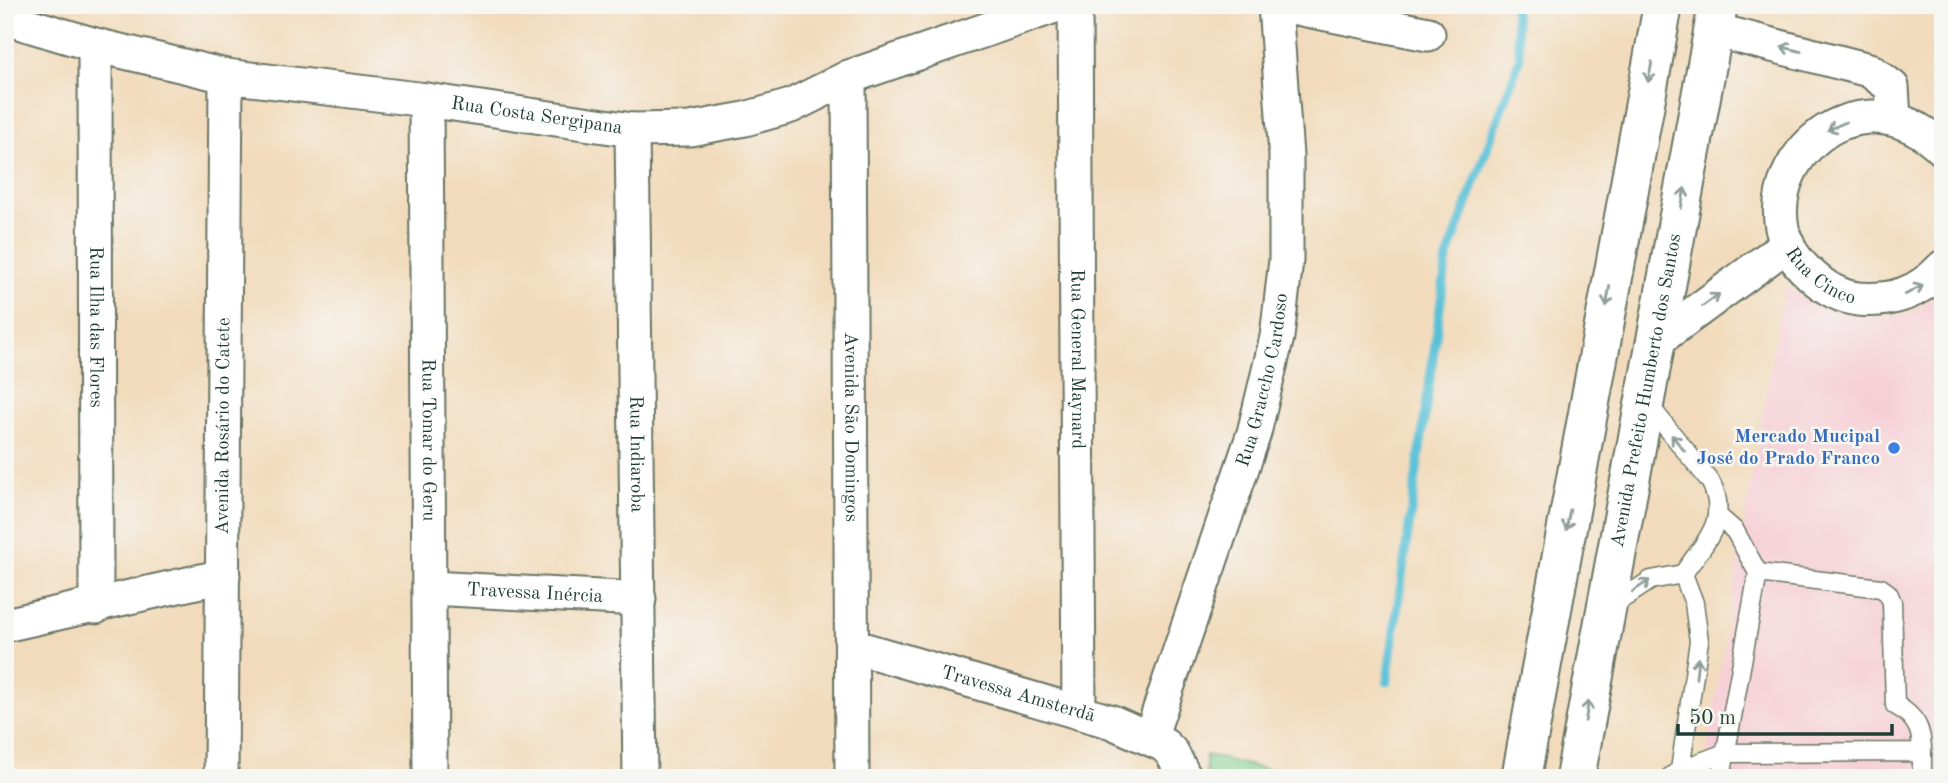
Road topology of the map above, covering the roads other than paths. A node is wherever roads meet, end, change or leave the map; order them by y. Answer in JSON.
{"nodes":[{"id":1,"x":1058,"y":5,"type":"edge"},
{"id":2,"x":1075,"y":5,"type":"edge"},
{"id":3,"x":1275,"y":5,"type":"edge"},
{"id":4,"x":1282,"y":5,"type":"edge"},
{"id":5,"x":1663,"y":5,"type":"edge"},
{"id":6,"x":5,"y":18,"type":"edge"},
{"id":7,"x":1716,"y":18,"type":"edge"},
{"id":8,"x":1428,"y":34,"type":"dead end"},
{"id":9,"x":95,"y":45,"type":"junction"},
{"id":10,"x":226,"y":76,"type":"junction"},
{"id":11,"x":849,"y":77,"type":"junction"},
{"id":12,"x":426,"y":100,"type":"junction"},
{"id":13,"x":1894,"y":119,"type":"junction"},
{"id":14,"x":632,"y":130,"type":"junction"},
{"id":15,"x":1943,"y":149,"type":"edge"},
{"id":16,"x":1788,"y":244,"type":"junction"},
{"id":17,"x":1943,"y":267,"type":"edge"},
{"id":18,"x":1656,"y":341,"type":"junction"},
{"id":19,"x":1645,"y":401,"type":"junction"},
{"id":20,"x":1719,"y":517,"type":"junction"},
{"id":21,"x":1758,"y":573,"type":"junction"},
{"id":22,"x":1683,"y":574,"type":"junction"},
{"id":23,"x":223,"y":576,"type":"junction"},
{"id":24,"x":430,"y":588,"type":"junction"},
{"id":25,"x":639,"y":599,"type":"junction"},
{"id":26,"x":96,"y":607,"type":"junction"},
{"id":27,"x":1605,"y":611,"type":"junction"},
{"id":28,"x":5,"y":625,"type":"edge"},
{"id":29,"x":852,"y":646,"type":"junction"},
{"id":30,"x":1079,"y":711,"type":"junction"},
{"id":31,"x":1150,"y":737,"type":"junction"},
{"id":32,"x":1921,"y":752,"type":"junction"},
{"id":33,"x":1725,"y":753,"type":"junction"},
{"id":34,"x":1181,"y":769,"type":"edge"},
{"id":35,"x":1676,"y":775,"type":"edge"},
{"id":36,"x":220,"y":778,"type":"edge"},
{"id":37,"x":430,"y":778,"type":"edge"},
{"id":38,"x":640,"y":778,"type":"edge"},
{"id":39,"x":852,"y":778,"type":"edge"},
{"id":40,"x":1521,"y":778,"type":"edge"},
{"id":41,"x":1575,"y":778,"type":"edge"},
{"id":42,"x":1721,"y":778,"type":"edge"},
{"id":43,"x":1923,"y":778,"type":"edge"}],
"edges":[{"from":1,"to":11,"type":"street","name":"Rua Costa Sergipana"},
{"from":2,"to":30,"type":"street","name":"Rua General Maynard"},
{"from":3,"to":31,"type":"street","name":"Rua Graccho Cardoso"},
{"from":4,"to":8,"type":"street"},
{"from":5,"to":40,"type":"street","one_way":true},
{"from":6,"to":9,"type":"street","name":"Rua Costa Sergipana"},
{"from":13,"to":7,"type":"street","one_way":true},
{"from":18,"to":7,"type":"street","name":"Avenida Prefeito Humberto dos Santos","one_way":true},
{"from":9,"to":10,"type":"street","name":"Rua Costa Sergipana"},
{"from":9,"to":26,"type":"street","name":"Rua Ilha das Flores"},
{"from":10,"to":12,"type":"street","name":"Rua Costa Sergipana"},
{"from":10,"to":23,"type":"street","name":"Avenida Rosário do Catete"},
{"from":11,"to":14,"type":"street","name":"Rua Costa Sergipana"},
{"from":11,"to":29,"type":"street","name":"Avenida São Domingos"},
{"from":12,"to":14,"type":"street","name":"Rua Costa Sergipana"},
{"from":12,"to":24,"type":"street","name":"Rua Tomar do Geru"},
{"from":13,"to":15,"type":"street","name":"Rua Cinco"},
{"from":13,"to":16,"type":"street","name":"Rua Cinco","one_way":true},
{"from":14,"to":25,"type":"street","name":"Rua Indiaroba"},
{"from":16,"to":17,"type":"street","name":"Rua Cinco","one_way":true},
{"from":18,"to":16,"type":"street","one_way":true},
{"from":18,"to":19,"type":"street","name":"Avenida Prefeito Humberto dos Santos"},
{"from":20,"to":19,"type":"lane","one_way":true},
{"from":19,"to":27,"type":"street","name":"Avenida Prefeito Humberto dos Santos"},
{"from":20,"to":21,"type":"lane"},
{"from":20,"to":22,"type":"lane"},
{"from":21,"to":32,"type":"lane"},
{"from":21,"to":33,"type":"lane"},
{"from":27,"to":22,"type":"lane","one_way":true},
{"from":35,"to":22,"type":"lane","one_way":true},
{"from":23,"to":26,"type":"street"},
{"from":23,"to":36,"type":"street","name":"Avenida Rosário do Catete"},
{"from":24,"to":25,"type":"street","name":"Travessa Inércia"},
{"from":24,"to":37,"type":"street","name":"Rua Tomar do Geru"},
{"from":25,"to":38,"type":"street","name":"Rua Indiaroba"},
{"from":26,"to":28,"type":"street"},
{"from":41,"to":27,"type":"street","name":"Avenida Prefeito Humberto dos Santos","one_way":true},
{"from":29,"to":30,"type":"street","name":"Travessa Amsterdã"},
{"from":29,"to":39,"type":"street","name":"Avenida São Domingos"},
{"from":30,"to":31,"type":"street","name":"Travessa Amsterdã"},
{"from":31,"to":34,"type":"street","name":"Travessa Amsterdã"},
{"from":32,"to":33,"type":"lane"},
{"from":32,"to":43,"type":"lane"},
{"from":33,"to":35,"type":"lane"},
{"from":33,"to":42,"type":"lane"}]}
